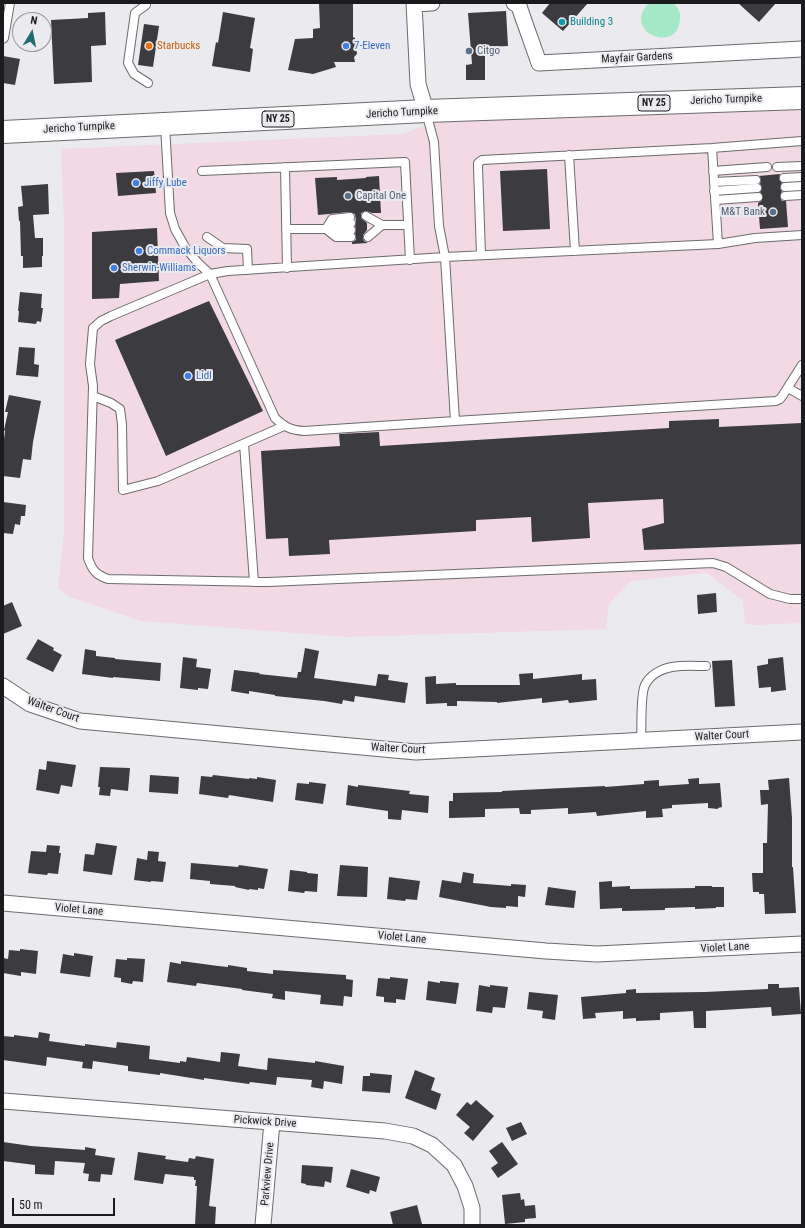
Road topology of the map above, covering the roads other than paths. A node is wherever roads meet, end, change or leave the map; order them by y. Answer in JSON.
{"nodes":[{"id":1,"x":10,"y":3,"type":"edge"},
{"id":2,"x":414,"y":3,"type":"edge"},
{"id":3,"x":432,"y":3,"type":"edge"},
{"id":4,"x":514,"y":3,"type":"edge"},
{"id":5,"x":146,"y":6,"type":"dead end"},
{"id":6,"x":6,"y":16,"type":"edge"},
{"id":7,"x":3,"y":39,"type":"edge"},
{"id":8,"x":802,"y":49,"type":"edge"},
{"id":9,"x":148,"y":83,"type":"dead end"},
{"id":10,"x":802,"y":98,"type":"edge"},
{"id":11,"x":426,"y":111,"type":"junction"},
{"id":12,"x":165,"y":124,"type":"junction"},
{"id":13,"x":3,"y":132,"type":"edge"},
{"id":14,"x":802,"y":141,"type":"edge"},
{"id":15,"x":712,"y":148,"type":"junction"},
{"id":16,"x":569,"y":155,"type":"junction"},
{"id":17,"x":802,"y":166,"type":"edge"},
{"id":18,"x":285,"y":167,"type":"junction"},
{"id":19,"x":767,"y":167,"type":"dead end"},
{"id":20,"x":777,"y":167,"type":"dead end"},
{"id":21,"x":202,"y":171,"type":"dead end"},
{"id":22,"x":713,"y":171,"type":"junction"},
{"id":23,"x":802,"y":177,"type":"edge"},
{"id":24,"x":784,"y":178,"type":"dead end"},
{"id":25,"x":756,"y":180,"type":"dead end"},
{"id":26,"x":714,"y":182,"type":"junction"},
{"id":27,"x":802,"y":186,"type":"edge"},
{"id":28,"x":714,"y":191,"type":"junction"},
{"id":29,"x":802,"y":195,"type":"edge"},
{"id":30,"x":715,"y":200,"type":"junction"},
{"id":31,"x":382,"y":225,"type":"junction"},
{"id":32,"x":408,"y":225,"type":"junction"},
{"id":33,"x":326,"y":228,"type":"junction"},
{"id":34,"x":286,"y":229,"type":"junction"},
{"id":35,"x":802,"y":235,"type":"edge"},
{"id":36,"x":207,"y":237,"type":"dead end"},
{"id":37,"x":718,"y":244,"type":"junction"},
{"id":38,"x":575,"y":251,"type":"junction"},
{"id":39,"x":481,"y":255,"type":"junction"},
{"id":40,"x":446,"y":257,"type":"junction"},
{"id":41,"x":410,"y":260,"type":"junction"},
{"id":42,"x":287,"y":268,"type":"junction"},
{"id":43,"x":248,"y":270,"type":"junction"},
{"id":44,"x":210,"y":274,"type":"junction"},
{"id":45,"x":802,"y":365,"type":"edge"},
{"id":46,"x":788,"y":388,"type":"junction"},
{"id":47,"x":93,"y":396,"type":"junction"},
{"id":48,"x":802,"y":396,"type":"edge"},
{"id":49,"x":455,"y":421,"type":"junction"},
{"id":50,"x":284,"y":426,"type":"junction"},
{"id":51,"x":244,"y":444,"type":"junction"},
{"id":52,"x":254,"y":582,"type":"junction"},
{"id":53,"x":802,"y":599,"type":"edge"},
{"id":54,"x":706,"y":666,"type":"dead end"},
{"id":55,"x":3,"y":686,"type":"edge"},
{"id":56,"x":802,"y":732,"type":"edge"},
{"id":57,"x":641,"y":740,"type":"junction"},
{"id":58,"x":3,"y":904,"type":"edge"},
{"id":59,"x":802,"y":944,"type":"edge"},
{"id":60,"x":3,"y":1101,"type":"edge"},
{"id":61,"x":272,"y":1122,"type":"junction"},
{"id":62,"x":263,"y":1225,"type":"edge"},
{"id":63,"x":472,"y":1225,"type":"edge"}],
"edges":[{"from":1,"to":6,"type":"lane"},
{"from":2,"to":3,"type":"street"},
{"from":2,"to":11,"type":"street"},
{"from":4,"to":8,"type":"street","name":"Mayfair Gardens"},
{"from":5,"to":9,"type":"lane"},
{"from":6,"to":7,"type":"lane"},
{"from":10,"to":11,"type":"main road","name":"Jericho Turnpike","number":"NY 25"},
{"from":11,"to":12,"type":"main road","name":"Jericho Turnpike","number":"NY 25"},
{"from":11,"to":40,"type":"lane"},
{"from":12,"to":13,"type":"main road","name":"Jericho Turnpike","number":"NY 25"},
{"from":12,"to":44,"type":"lane"},
{"from":14,"to":15,"type":"lane"},
{"from":15,"to":16,"type":"lane"},
{"from":15,"to":22,"type":"lane"},
{"from":16,"to":38,"type":"lane"},
{"from":16,"to":39,"type":"lane"},
{"from":17,"to":20,"type":"lane"},
{"from":18,"to":21,"type":"lane"},
{"from":18,"to":32,"type":"lane"},
{"from":18,"to":34,"type":"lane"},
{"from":19,"to":22,"type":"lane"},
{"from":22,"to":26,"type":"lane"},
{"from":23,"to":24,"type":"lane"},
{"from":25,"to":26,"type":"lane"},
{"from":26,"to":28,"type":"lane"},
{"from":27,"to":29,"type":"lane"},
{"from":28,"to":30,"type":"lane"},
{"from":28,"to":30,"type":"lane"},
{"from":30,"to":37,"type":"lane"},
{"from":31,"to":31,"type":"lane"},
{"from":31,"to":32,"type":"lane"},
{"from":32,"to":41,"type":"lane"},
{"from":33,"to":33,"type":"lane"},
{"from":33,"to":34,"type":"lane"},
{"from":34,"to":42,"type":"lane"},
{"from":35,"to":37,"type":"lane"},
{"from":36,"to":43,"type":"lane"},
{"from":37,"to":38,"type":"lane"},
{"from":38,"to":39,"type":"lane"},
{"from":39,"to":40,"type":"lane"},
{"from":40,"to":41,"type":"lane"},
{"from":40,"to":49,"type":"lane"},
{"from":41,"to":42,"type":"lane"},
{"from":42,"to":43,"type":"lane"},
{"from":43,"to":44,"type":"lane"},
{"from":44,"to":47,"type":"lane"},
{"from":44,"to":50,"type":"lane"},
{"from":45,"to":46,"type":"lane"},
{"from":46,"to":48,"type":"lane"},
{"from":46,"to":49,"type":"lane"},
{"from":47,"to":51,"type":"lane"},
{"from":47,"to":52,"type":"lane"},
{"from":49,"to":50,"type":"lane"},
{"from":50,"to":51,"type":"lane"},
{"from":51,"to":52,"type":"lane"},
{"from":52,"to":53,"type":"lane"},
{"from":54,"to":57,"type":"lane"},
{"from":55,"to":57,"type":"street","name":"Walter Court"},
{"from":56,"to":57,"type":"street","name":"Walter Court"},
{"from":58,"to":59,"type":"street","name":"Violet Lane"},
{"from":60,"to":61,"type":"street","name":"Pickwick Drive"},
{"from":61,"to":62,"type":"street","name":"Parkview Drive"},
{"from":61,"to":63,"type":"street","name":"Pickwick Drive"}]}
